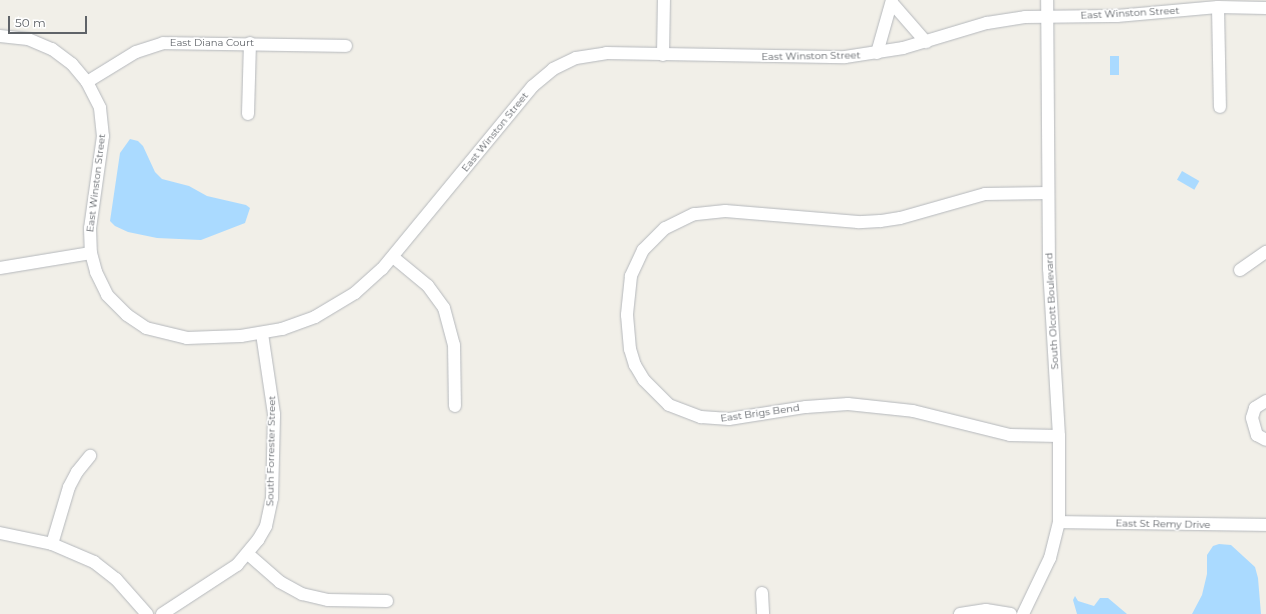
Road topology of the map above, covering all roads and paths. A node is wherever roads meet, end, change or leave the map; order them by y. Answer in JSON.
{"nodes":[{"id":1,"x":664,"y":0,"type":"edge"},
{"id":2,"x":1047,"y":0,"type":"edge"},
{"id":3,"x":892,"y":2,"type":"edge"},
{"id":4,"x":1218,"y":7,"type":"junction"},
{"id":5,"x":1266,"y":8,"type":"edge"},
{"id":6,"x":1047,"y":16,"type":"junction"},
{"id":7,"x":0,"y":36,"type":"edge"},
{"id":8,"x":926,"y":42,"type":"junction"},
{"id":9,"x":250,"y":43,"type":"junction"},
{"id":10,"x":346,"y":46,"type":"dead end"},
{"id":11,"x":877,"y":54,"type":"junction"},
{"id":12,"x":663,"y":55,"type":"junction"},
{"id":13,"x":87,"y":82,"type":"junction"},
{"id":14,"x":1220,"y":107,"type":"dead end"},
{"id":15,"x":248,"y":114,"type":"dead end"},
{"id":16,"x":1048,"y":193,"type":"junction"},
{"id":17,"x":1266,"y":252,"type":"edge"},
{"id":18,"x":91,"y":253,"type":"junction"},
{"id":19,"x":393,"y":257,"type":"junction"},
{"id":20,"x":0,"y":268,"type":"edge"},
{"id":21,"x":1240,"y":270,"type":"dead end"},
{"id":22,"x":262,"y":334,"type":"junction"},
{"id":23,"x":1266,"y":401,"type":"edge"},
{"id":24,"x":455,"y":406,"type":"dead end"},
{"id":25,"x":1060,"y":436,"type":"junction"},
{"id":26,"x":1266,"y":440,"type":"edge"},
{"id":27,"x":90,"y":456,"type":"dead end"},
{"id":28,"x":1059,"y":522,"type":"junction"},
{"id":29,"x":1266,"y":526,"type":"edge"},
{"id":30,"x":0,"y":533,"type":"edge"},
{"id":31,"x":52,"y":544,"type":"junction"},
{"id":32,"x":248,"y":554,"type":"junction"},
{"id":33,"x":762,"y":593,"type":"dead end"},
{"id":34,"x":387,"y":600,"type":"dead end"},
{"id":35,"x":148,"y":614,"type":"edge"},
{"id":36,"x":162,"y":614,"type":"edge"},
{"id":37,"x":763,"y":614,"type":"edge"},
{"id":38,"x":960,"y":614,"type":"edge"},
{"id":39,"x":1011,"y":614,"type":"edge"},
{"id":40,"x":1023,"y":614,"type":"edge"}],
"edges":[{"from":1,"to":12,"type":"street"},
{"from":2,"to":6,"type":"street","name":"South Olcott Boulevard"},
{"from":3,"to":8,"type":"street"},
{"from":3,"to":11,"type":"street"},
{"from":4,"to":5,"type":"street","name":"East Winston Street"},
{"from":4,"to":6,"type":"street","name":"East Winston Street"},
{"from":4,"to":14,"type":"street"},
{"from":6,"to":8,"type":"street","name":"East Winston Street"},
{"from":6,"to":16,"type":"street","name":"South Olcott Boulevard"},
{"from":7,"to":13,"type":"street","name":"East Winston Street"},
{"from":8,"to":11,"type":"street","name":"East Winston Street"},
{"from":9,"to":10,"type":"street","name":"East Diana Court"},
{"from":9,"to":13,"type":"street","name":"East Diana Court"},
{"from":9,"to":15,"type":"street"},
{"from":11,"to":12,"type":"street","name":"East Winston Street"},
{"from":12,"to":19,"type":"street","name":"East Winston Street"},
{"from":13,"to":18,"type":"street","name":"East Winston Street"},
{"from":16,"to":25,"type":"street","name":"South Olcott Boulevard"},
{"from":16,"to":25,"type":"street","name":"East Brigs Bend"},
{"from":17,"to":21,"type":"street"},
{"from":18,"to":20,"type":"street"},
{"from":18,"to":22,"type":"street","name":"East Winston Street"},
{"from":19,"to":22,"type":"street","name":"East Winston Street"},
{"from":19,"to":24,"type":"street"},
{"from":22,"to":32,"type":"street","name":"South Forrester Street"},
{"from":23,"to":26,"type":"street"},
{"from":25,"to":28,"type":"street","name":"South Olcott Boulevard"},
{"from":27,"to":31,"type":"street"},
{"from":28,"to":29,"type":"street","name":"East St Remy Drive"},
{"from":28,"to":40,"type":"street","name":"South Olcott Boulevard"},
{"from":30,"to":31,"type":"street"},
{"from":31,"to":35,"type":"street"},
{"from":32,"to":34,"type":"street"},
{"from":32,"to":36,"type":"street","name":"South Forrester Street"},
{"from":33,"to":37,"type":"street"},
{"from":38,"to":39,"type":"street"}]}
